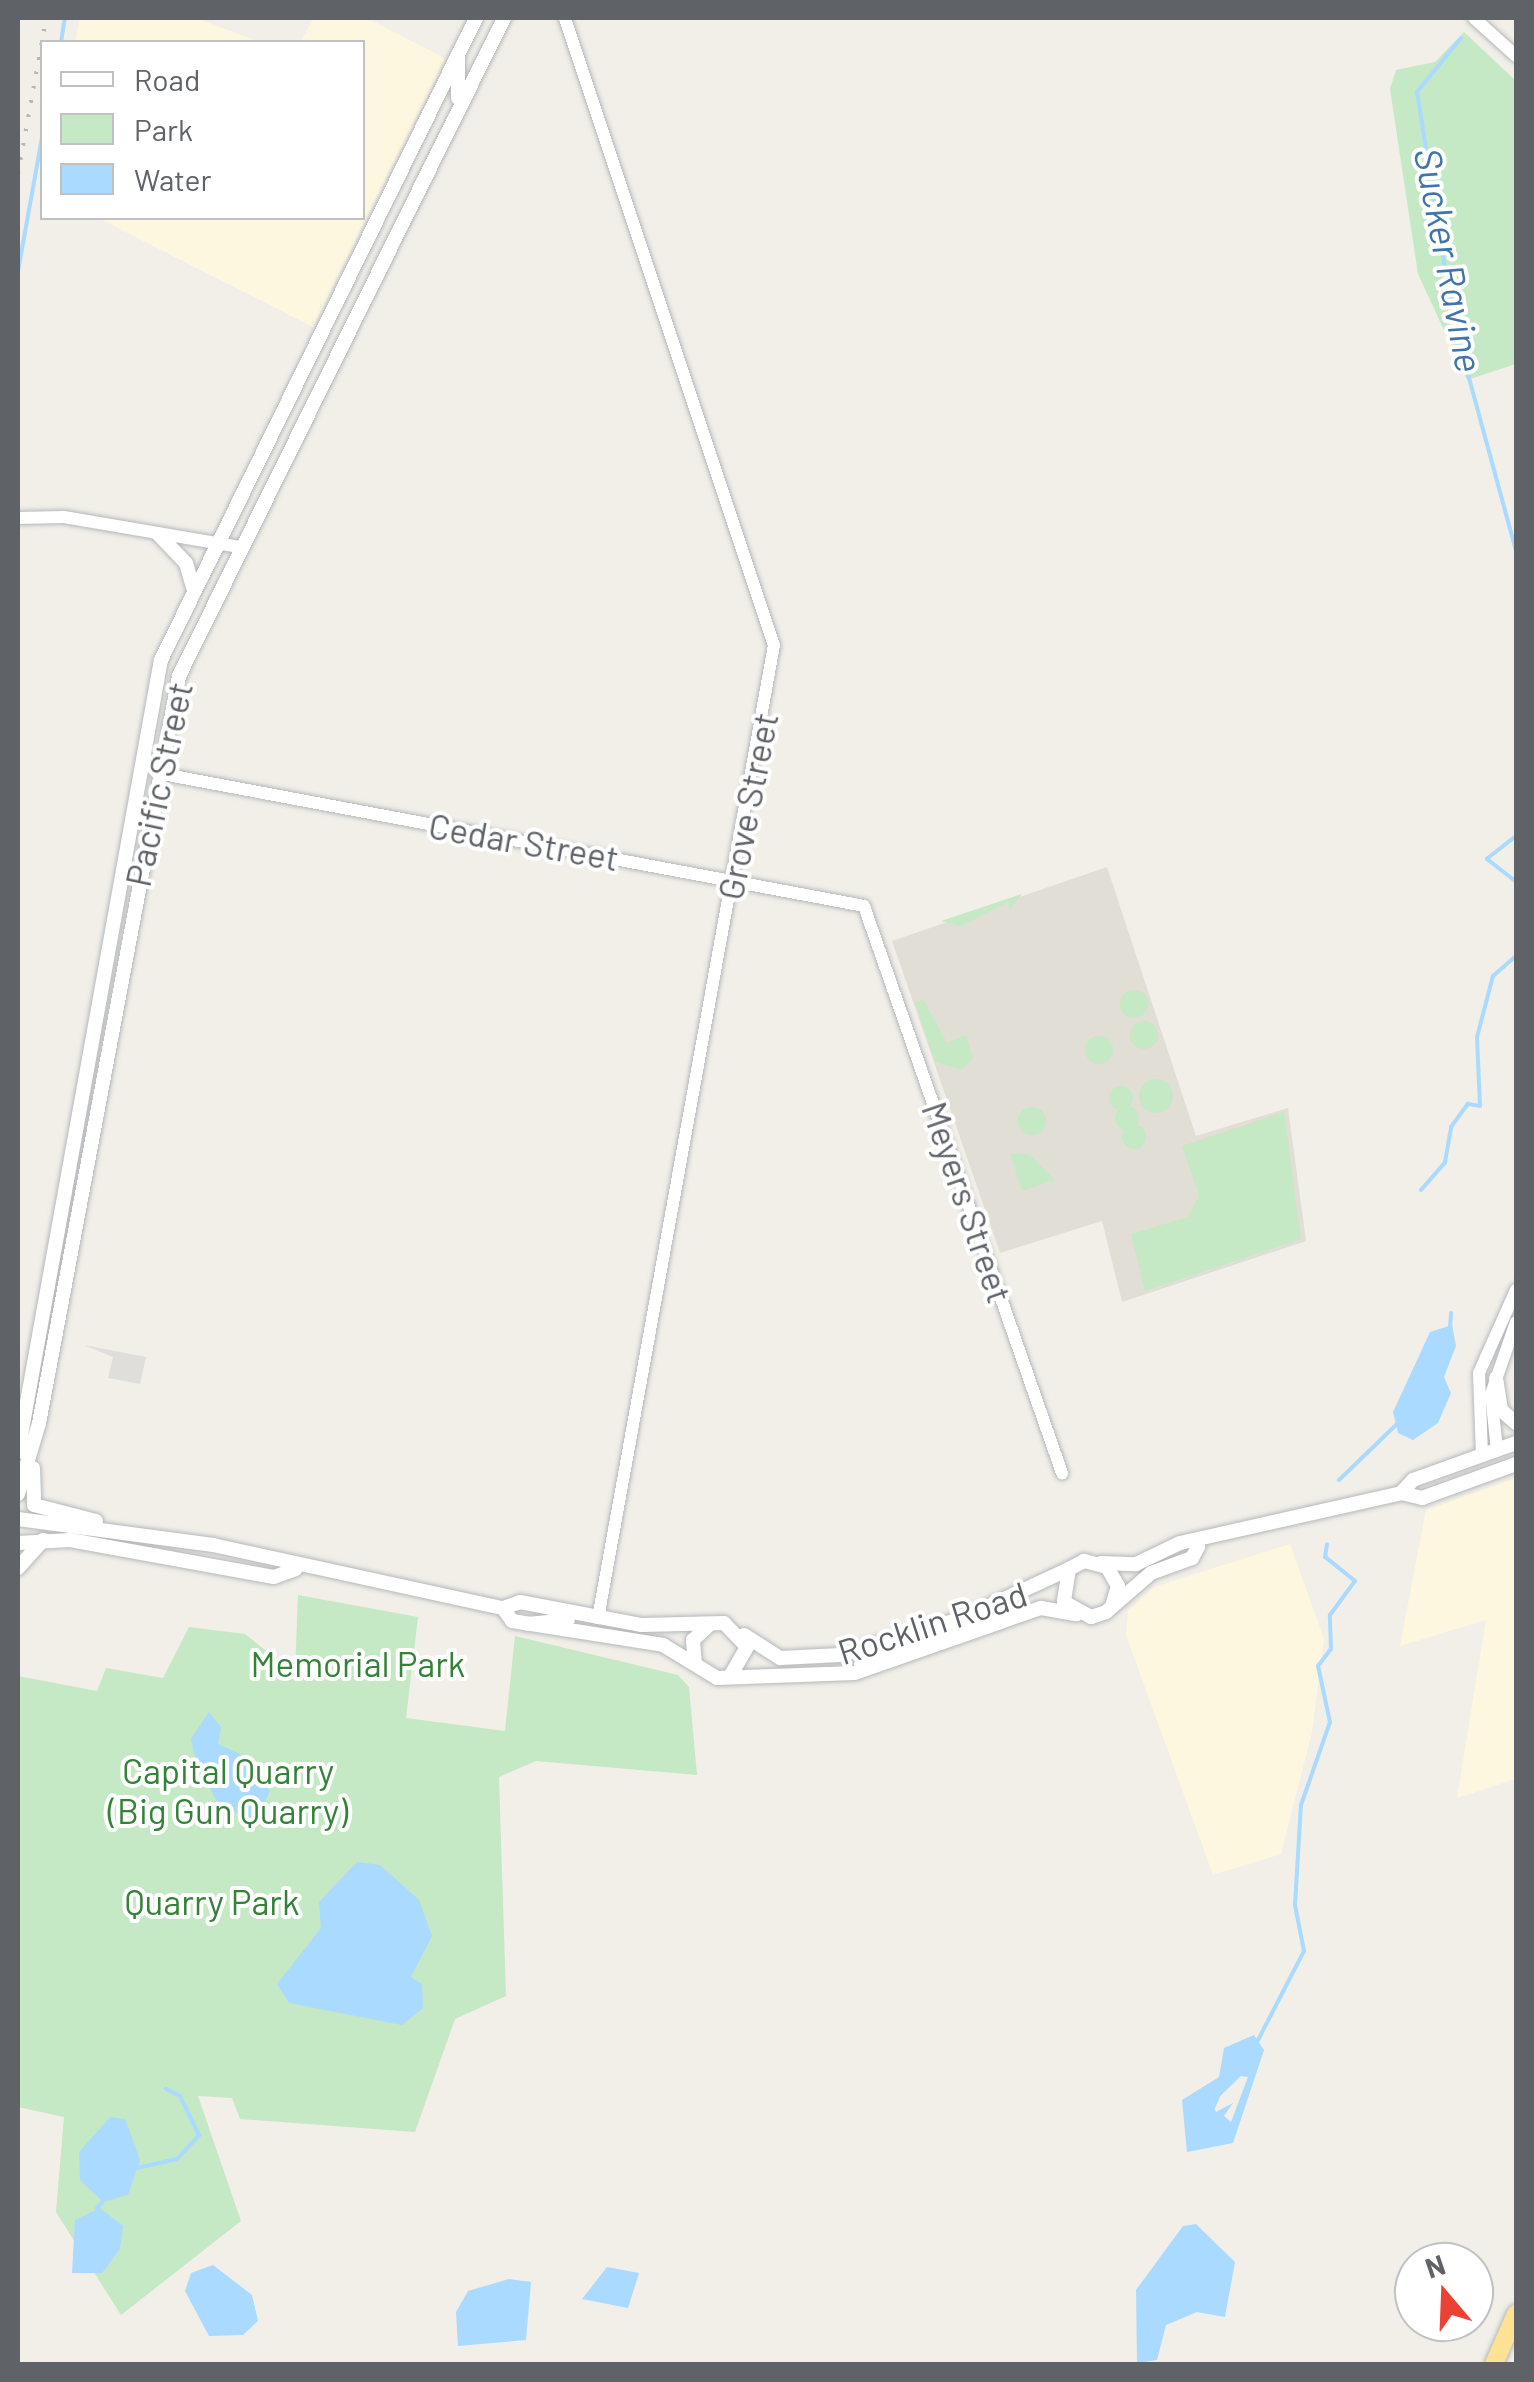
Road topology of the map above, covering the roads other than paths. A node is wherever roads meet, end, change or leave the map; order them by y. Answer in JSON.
{"nodes":[{"id":1,"x":476,"y":18,"type":"edge"},
{"id":2,"x":504,"y":18,"type":"edge"},
{"id":3,"x":566,"y":18,"type":"edge"},
{"id":4,"x":1474,"y":18,"type":"edge"},
{"id":5,"x":458,"y":55,"type":"junction"},
{"id":6,"x":1516,"y":56,"type":"edge"},
{"id":7,"x":452,"y":123,"type":"junction"},
{"id":8,"x":404,"y":213,"type":"junction"},
{"id":9,"x":365,"y":247,"type":"junction"},
{"id":10,"x":312,"y":357,"type":"junction"},
{"id":11,"x":307,"y":414,"type":"junction"},
{"id":12,"x":18,"y":518,"type":"edge"},
{"id":13,"x":158,"y":534,"type":"junction"},
{"id":14,"x":216,"y":544,"type":"junction"},
{"id":15,"x":240,"y":547,"type":"junction"},
{"id":16,"x":193,"y":587,"type":"junction"},
{"id":17,"x":157,"y":773,"type":"junction"},
{"id":18,"x":733,"y":879,"type":"junction"},
{"id":19,"x":876,"y":930,"type":"joint"},
{"id":20,"x":1516,"y":1290,"type":"edge"},
{"id":21,"x":1516,"y":1322,"type":"edge"},
{"id":22,"x":1496,"y":1378,"type":"junction"},
{"id":23,"x":39,"y":1423,"type":"junction"},
{"id":24,"x":1516,"y":1423,"type":"edge"},
{"id":25,"x":1516,"y":1443,"type":"edge"},
{"id":26,"x":18,"y":1452,"type":"edge"},
{"id":27,"x":1490,"y":1453,"type":"junction"},
{"id":28,"x":1502,"y":1469,"type":"edge"},
{"id":29,"x":1062,"y":1473,"type":"dead end"},
{"id":30,"x":1401,"y":1493,"type":"junction"},
{"id":31,"x":18,"y":1494,"type":"edge"},
{"id":32,"x":18,"y":1519,"type":"edge"},
{"id":33,"x":120,"y":1531,"type":"junction"},
{"id":34,"x":43,"y":1540,"type":"junction"},
{"id":35,"x":18,"y":1543,"type":"edge"},
{"id":36,"x":213,"y":1545,"type":"junction"},
{"id":37,"x":1198,"y":1546,"type":"junction"},
{"id":38,"x":151,"y":1554,"type":"junction"},
{"id":39,"x":1101,"y":1563,"type":"junction"},
{"id":40,"x":18,"y":1568,"type":"edge"},
{"id":41,"x":296,"y":1569,"type":"junction"},
{"id":42,"x":1068,"y":1569,"type":"junction"},
{"id":43,"x":1112,"y":1606,"type":"junction"},
{"id":44,"x":503,"y":1608,"type":"junction"},
{"id":45,"x":1076,"y":1614,"type":"junction"},
{"id":46,"x":598,"y":1618,"type":"junction"},
{"id":47,"x":963,"y":1618,"type":"junction"},
{"id":48,"x":528,"y":1624,"type":"junction"},
{"id":49,"x":712,"y":1624,"type":"junction"},
{"id":50,"x":740,"y":1631,"type":"junction"},
{"id":51,"x":916,"y":1634,"type":"junction"},
{"id":52,"x":649,"y":1644,"type":"junction"},
{"id":53,"x":695,"y":1665,"type":"junction"},
{"id":54,"x":886,"y":1666,"type":"junction"},
{"id":55,"x":856,"y":1673,"type":"junction"},
{"id":56,"x":730,"y":1676,"type":"junction"},
{"id":57,"x":1516,"y":2314,"type":"edge"},
{"id":58,"x":1494,"y":2364,"type":"edge"}],
"edges":[{"from":1,"to":5,"type":"main road","name":"Pacific Street"},
{"from":2,"to":7,"type":"main road","name":"Pacific Street"},
{"from":3,"to":18,"type":"street","name":"Grove Street"},
{"from":4,"to":6,"type":"street"},
{"from":5,"to":7,"type":"main road"},
{"from":5,"to":9,"type":"main road","name":"Pacific Street"},
{"from":7,"to":8,"type":"main road","name":"Pacific Street"},
{"from":8,"to":9,"type":"main road"},
{"from":8,"to":11,"type":"main road","name":"Pacific Street"},
{"from":9,"to":10,"type":"main road","name":"Pacific Street"},
{"from":10,"to":11,"type":"main road"},
{"from":10,"to":14,"type":"main road","name":"Pacific Street"},
{"from":11,"to":15,"type":"main road","name":"Pacific Street"},
{"from":12,"to":13,"type":"street"},
{"from":13,"to":14,"type":"street"},
{"from":13,"to":16,"type":"main road"},
{"from":14,"to":15,"type":"street"},
{"from":14,"to":16,"type":"main road","name":"Pacific Street"},
{"from":15,"to":17,"type":"main road","name":"Pacific Street"},
{"from":16,"to":26,"type":"main road","name":"Pacific Street"},
{"from":17,"to":18,"type":"street","name":"Cedar Street"},
{"from":17,"to":23,"type":"main road","name":"Pacific Street"},
{"from":18,"to":19,"type":"street","name":"Cedar Street"},
{"from":18,"to":46,"type":"street","name":"Grove Street"},
{"from":19,"to":29,"type":"street","name":"Meyers Street"},
{"from":20,"to":27,"type":"street"},
{"from":21,"to":22,"type":"street"},
{"from":22,"to":24,"type":"main road"},
{"from":22,"to":27,"type":"street"},
{"from":23,"to":31,"type":"main road","name":"Pacific Street"},
{"from":23,"to":33,"type":"main road"},
{"from":25,"to":27,"type":"main road"},
{"from":27,"to":28,"type":"main road"},
{"from":27,"to":30,"type":"main road"},
{"from":28,"to":30,"type":"main road"},
{"from":30,"to":37,"type":"main road"},
{"from":32,"to":33,"type":"main road"},
{"from":33,"to":36,"type":"main road"},
{"from":34,"to":35,"type":"main road"},
{"from":34,"to":38,"type":"main road"},
{"from":34,"to":40,"type":"main road"},
{"from":36,"to":38,"type":"main road"},
{"from":36,"to":41,"type":"main road"},
{"from":37,"to":39,"type":"main road"},
{"from":37,"to":43,"type":"main road"},
{"from":38,"to":41,"type":"main road"},
{"from":39,"to":42,"type":"main road"},
{"from":39,"to":43,"type":"main road"},
{"from":41,"to":44,"type":"main road"},
{"from":42,"to":45,"type":"main road"},
{"from":42,"to":47,"type":"main road","name":"Rocklin Road"},
{"from":43,"to":45,"type":"main road"},
{"from":44,"to":46,"type":"main road"},
{"from":44,"to":48,"type":"main road"},
{"from":45,"to":54,"type":"main road","name":"Rocklin Road"},
{"from":46,"to":48,"type":"main road"},
{"from":46,"to":49,"type":"main road"},
{"from":46,"to":52,"type":"main road"},
{"from":47,"to":51,"type":"main road","name":"Rocklin Road"},
{"from":47,"to":54,"type":"main road"},
{"from":48,"to":52,"type":"main road"},
{"from":49,"to":50,"type":"main road"},
{"from":49,"to":53,"type":"main road"},
{"from":50,"to":51,"type":"main road","name":"Rocklin Road"},
{"from":50,"to":56,"type":"main road"},
{"from":51,"to":55,"type":"main road"},
{"from":52,"to":53,"type":"main road"},
{"from":53,"to":56,"type":"main road"},
{"from":54,"to":55,"type":"main road","name":"Rocklin Road"},
{"from":55,"to":56,"type":"main road","name":"Rocklin Road"},
{"from":57,"to":58,"type":"highway"}]}
